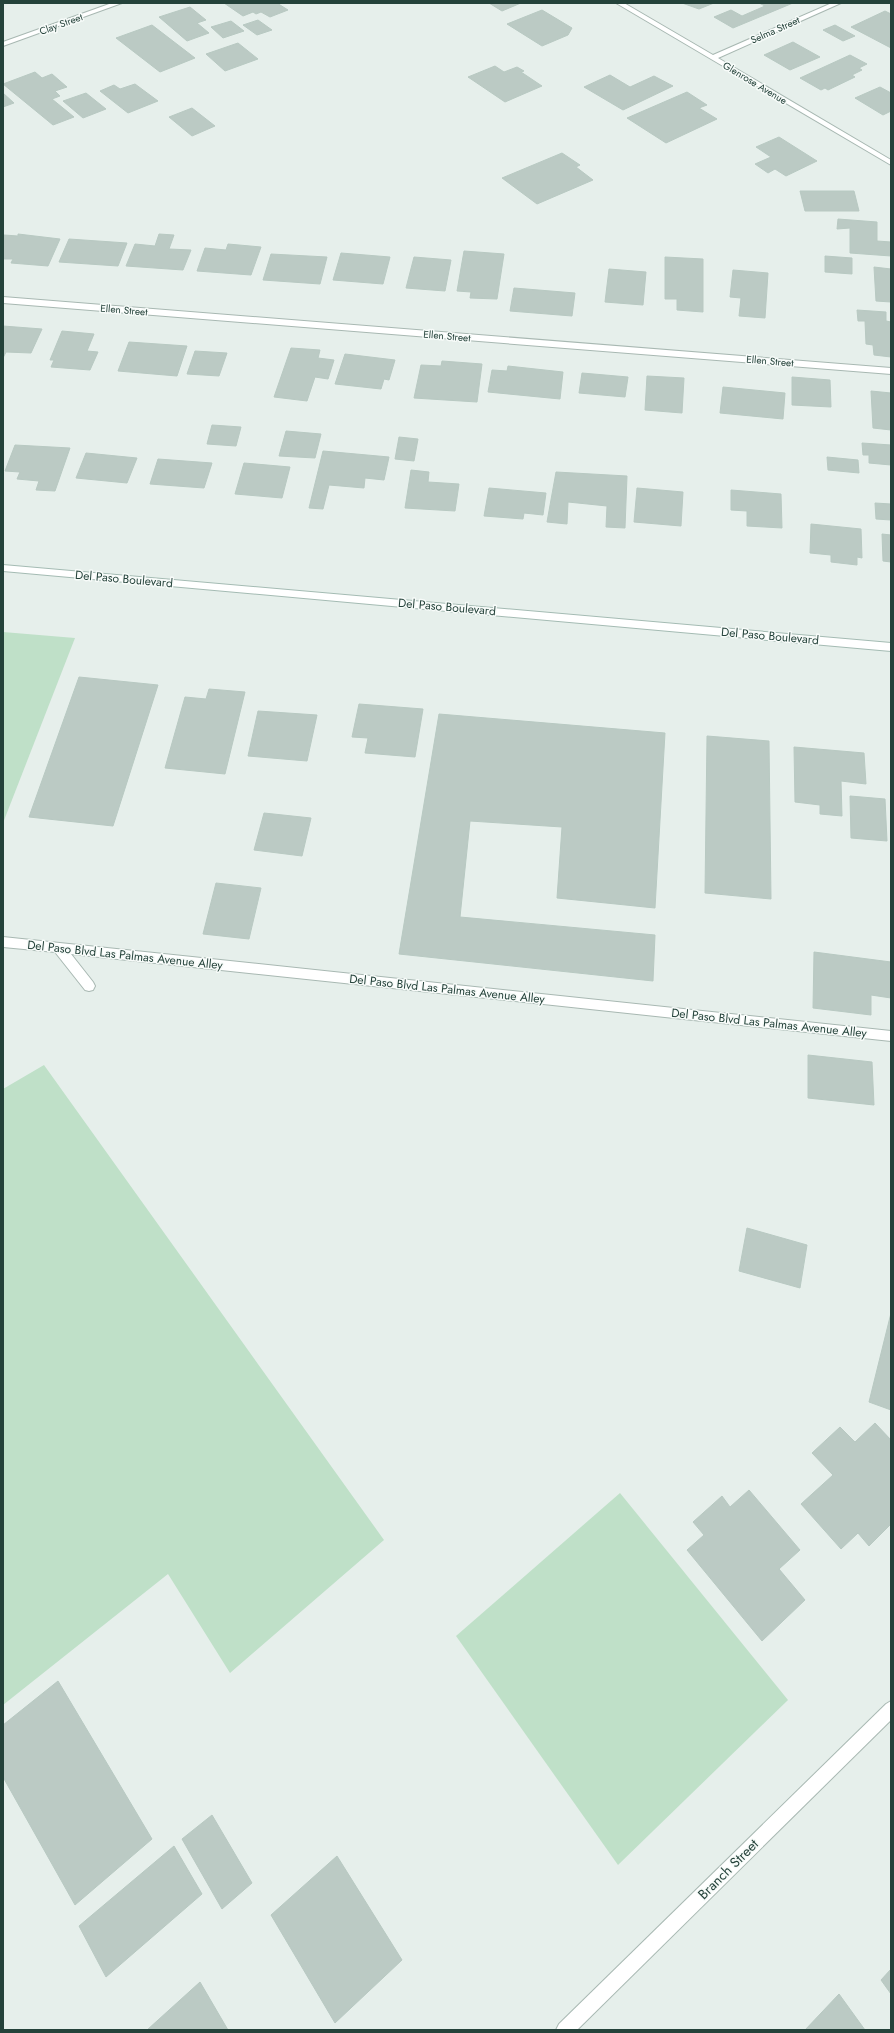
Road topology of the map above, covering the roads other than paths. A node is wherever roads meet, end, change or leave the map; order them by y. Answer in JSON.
{"nodes":[{"id":1,"x":119,"y":3,"type":"edge"},
{"id":2,"x":619,"y":3,"type":"edge"},
{"id":3,"x":838,"y":3,"type":"edge"},
{"id":4,"x":3,"y":44,"type":"edge"},
{"id":5,"x":712,"y":58,"type":"junction"},
{"id":6,"x":891,"y":164,"type":"edge"},
{"id":7,"x":3,"y":300,"type":"edge"},
{"id":8,"x":891,"y":371,"type":"edge"},
{"id":9,"x":3,"y":568,"type":"edge"},
{"id":10,"x":891,"y":647,"type":"edge"},
{"id":11,"x":3,"y":942,"type":"edge"},
{"id":12,"x":58,"y":948,"type":"junction"},
{"id":13,"x":89,"y":986,"type":"dead end"},
{"id":14,"x":891,"y":1036,"type":"edge"},
{"id":15,"x":891,"y":1709,"type":"edge"},
{"id":16,"x":565,"y":2030,"type":"edge"}],
"edges":[{"from":1,"to":4,"type":"street","name":"Clay Street"},
{"from":2,"to":5,"type":"street","name":"Glenrose Avenue"},
{"from":3,"to":5,"type":"street","name":"Selma Street"},
{"from":5,"to":6,"type":"street","name":"Glenrose Avenue"},
{"from":7,"to":8,"type":"street","name":"Ellen Street"},
{"from":9,"to":10,"type":"street","name":"Del Paso Boulevard"},
{"from":11,"to":12,"type":"street","name":"Del Paso Blvd Las Palmas Avenue Alley"},
{"from":12,"to":13,"type":"street"},
{"from":12,"to":14,"type":"street","name":"Del Paso Blvd Las Palmas Avenue Alley"},
{"from":15,"to":16,"type":"street","name":"Branch Street"}]}
